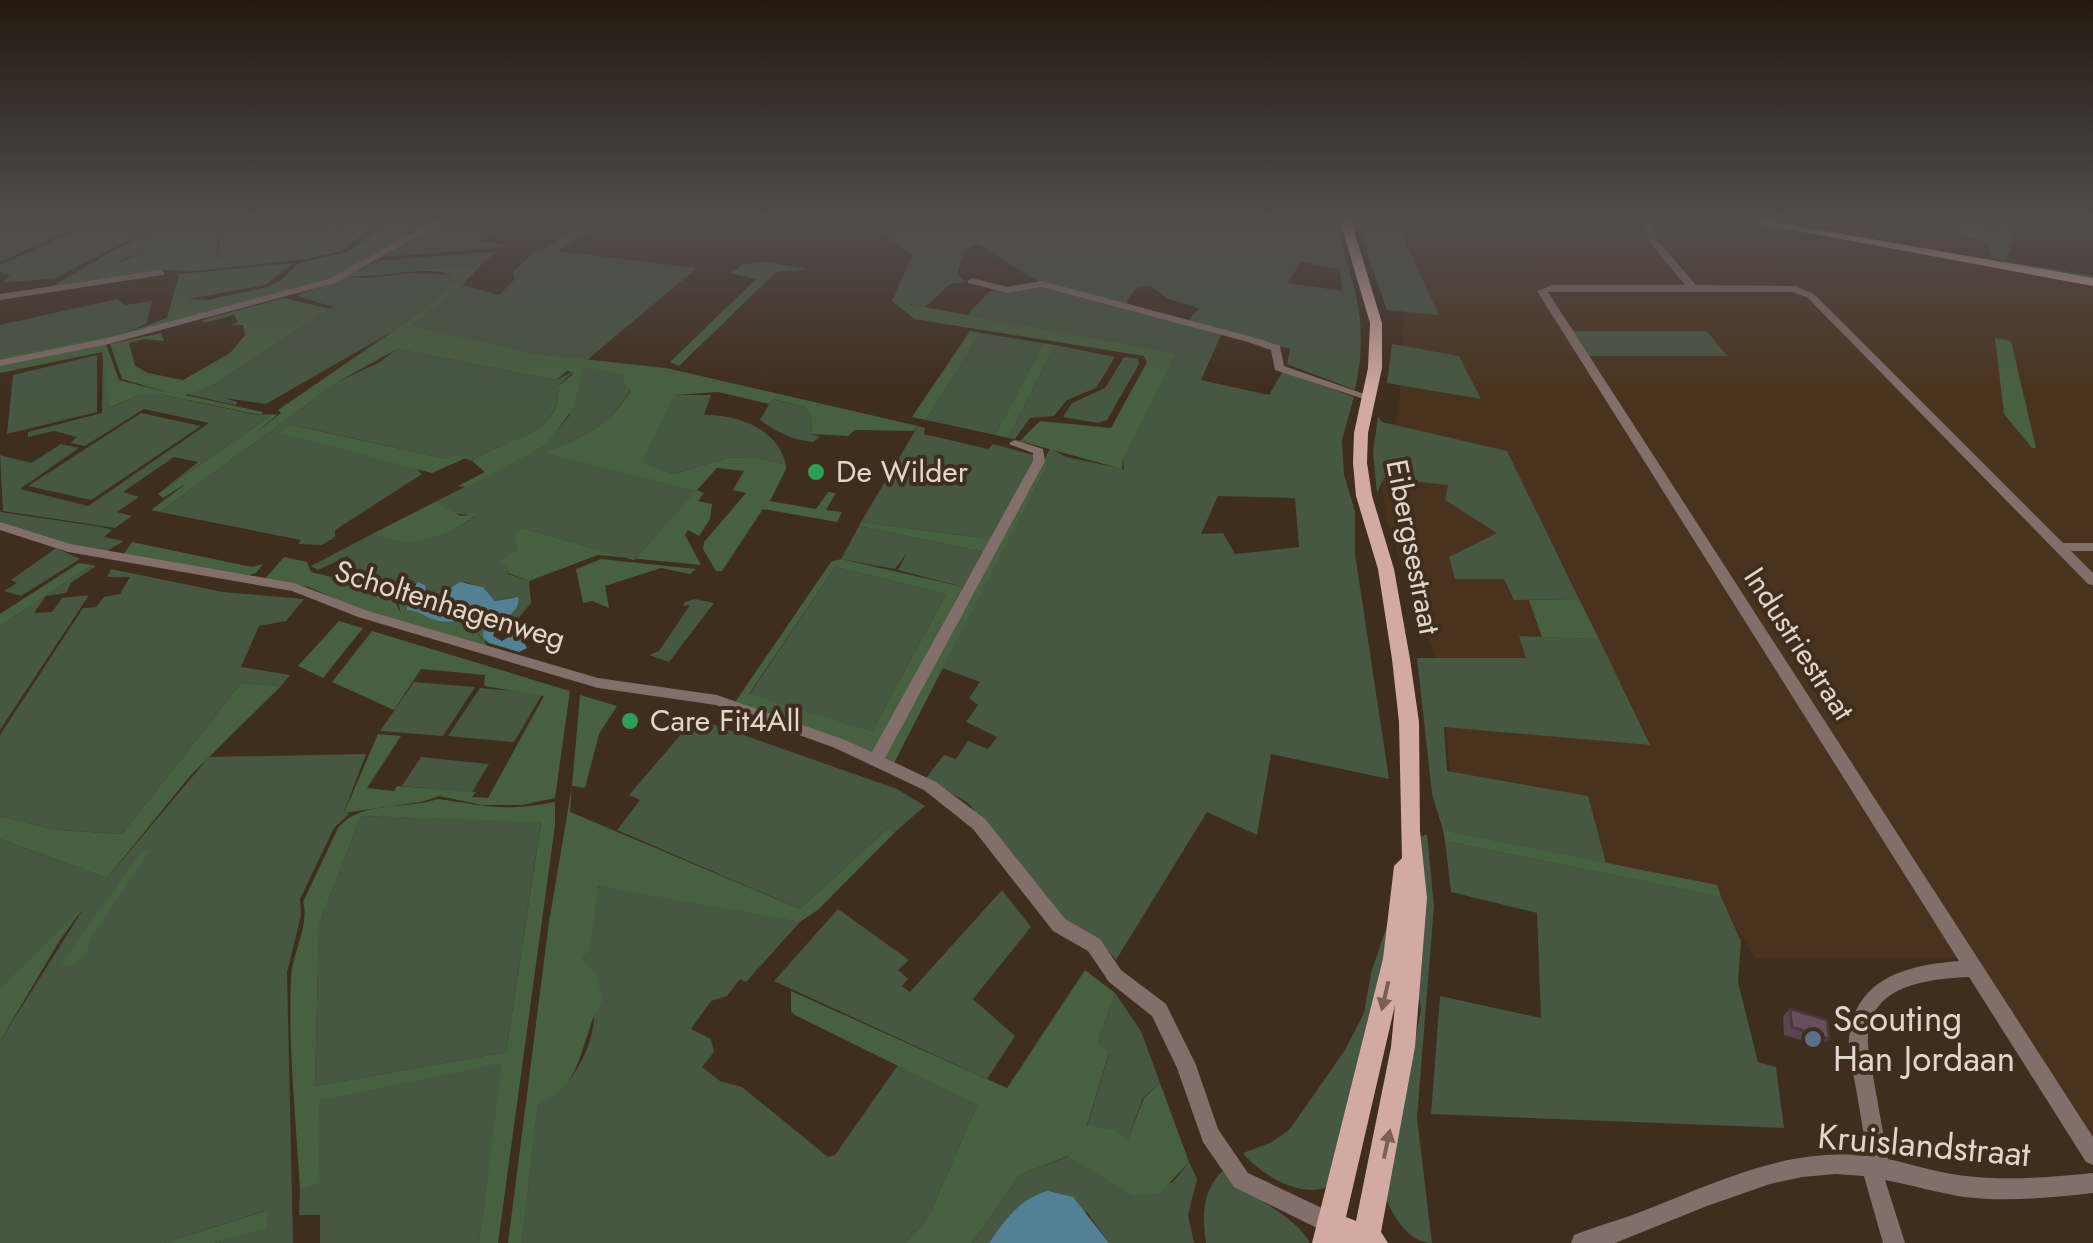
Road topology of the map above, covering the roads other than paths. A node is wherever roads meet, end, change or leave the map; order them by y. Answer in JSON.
{"nodes":[{"id":1,"x":118,"y":279,"type":"edge"},
{"id":2,"x":334,"y":279,"type":"edge"},
{"id":3,"x":1362,"y":279,"type":"edge"},
{"id":4,"x":1686,"y":279,"type":"edge"},
{"id":5,"x":972,"y":281,"type":"dead end"},
{"id":6,"x":1693,"y":288,"type":"junction"},
{"id":7,"x":0,"y":296,"type":"edge"},
{"id":8,"x":0,"y":363,"type":"edge"},
{"id":9,"x":1368,"y":397,"type":"junction"},
{"id":10,"x":1015,"y":443,"type":"dead end"},
{"id":11,"x":0,"y":526,"type":"edge"},
{"id":12,"x":2060,"y":547,"type":"junction"},
{"id":13,"x":2093,"y":547,"type":"edge"},
{"id":14,"x":2093,"y":581,"type":"edge"},
{"id":15,"x":876,"y":760,"type":"junction"},
{"id":16,"x":1410,"y":830,"type":"junction"},
{"id":17,"x":1973,"y":968,"type":"junction"},
{"id":18,"x":2093,"y":1154,"type":"edge"},
{"id":19,"x":1875,"y":1166,"type":"junction"},
{"id":20,"x":2093,"y":1183,"type":"edge"},
{"id":21,"x":1329,"y":1233,"type":"edge"},
{"id":22,"x":1369,"y":1242,"type":"edge"},
{"id":23,"x":1582,"y":1243,"type":"edge"},
{"id":24,"x":1894,"y":1243,"type":"edge"}],
"edges":[{"from":1,"to":7,"type":"street"},
{"from":2,"to":8,"type":"street"},
{"from":3,"to":9,"type":"main road","name":"Eibergsestraat"},
{"from":4,"to":6,"type":"street"},
{"from":5,"to":9,"type":"street"},
{"from":6,"to":12,"type":"street","name":"Industriestraat"},
{"from":6,"to":17,"type":"street","name":"Industriestraat"},
{"from":9,"to":16,"type":"main road","name":"Eibergsestraat"},
{"from":10,"to":15,"type":"street"},
{"from":11,"to":15,"type":"street","name":"Scholtenhagenweg"},
{"from":12,"to":13,"type":"street"},
{"from":12,"to":14,"type":"street"},
{"from":15,"to":21,"type":"street","name":"Scholtenhagenweg"},
{"from":16,"to":21,"type":"main road","name":"Eibergsestraat","one_way":true},
{"from":22,"to":16,"type":"main road","name":"Eibergsestraat","one_way":true},
{"from":17,"to":18,"type":"street","name":"Industriestraat"},
{"from":17,"to":19,"type":"street"},
{"from":19,"to":20,"type":"street","name":"Kruislandstraat"},
{"from":19,"to":23,"type":"street","name":"Kruislandstraat"},
{"from":19,"to":24,"type":"street"},
{"from":21,"to":22,"type":"main road"}]}
